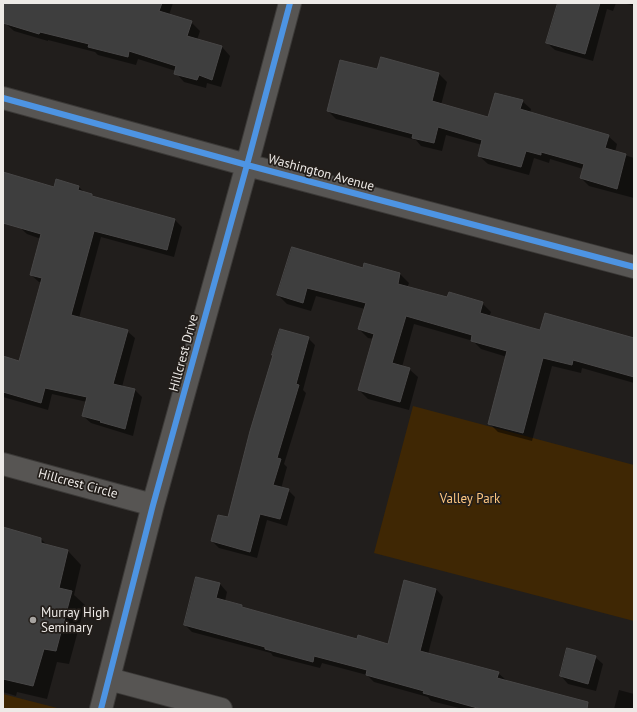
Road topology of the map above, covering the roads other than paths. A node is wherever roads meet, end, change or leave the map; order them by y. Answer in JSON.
{"nodes":[{"id":1,"x":290,"y":3,"type":"edge"},
{"id":2,"x":3,"y":98,"type":"edge"},
{"id":3,"x":247,"y":165,"type":"junction"},
{"id":4,"x":634,"y":267,"type":"edge"},
{"id":5,"x":3,"y":464,"type":"edge"},
{"id":6,"x":153,"y":505,"type":"junction"},
{"id":7,"x":109,"y":679,"type":"junction"},
{"id":8,"x":101,"y":709,"type":"edge"},
{"id":9,"x":221,"y":709,"type":"edge"}],
"edges":[{"from":1,"to":3,"type":"street","name":"Hillcrest Drive"},
{"from":2,"to":3,"type":"street","name":"Washington Avenue"},
{"from":3,"to":4,"type":"street","name":"Washington Avenue"},
{"from":3,"to":6,"type":"street","name":"Hillcrest Drive"},
{"from":5,"to":6,"type":"street","name":"Hillcrest Circle"},
{"from":6,"to":7,"type":"street","name":"Hillcrest Drive"},
{"from":7,"to":8,"type":"street","name":"Hillcrest Drive"},
{"from":7,"to":9,"type":"street"}]}
